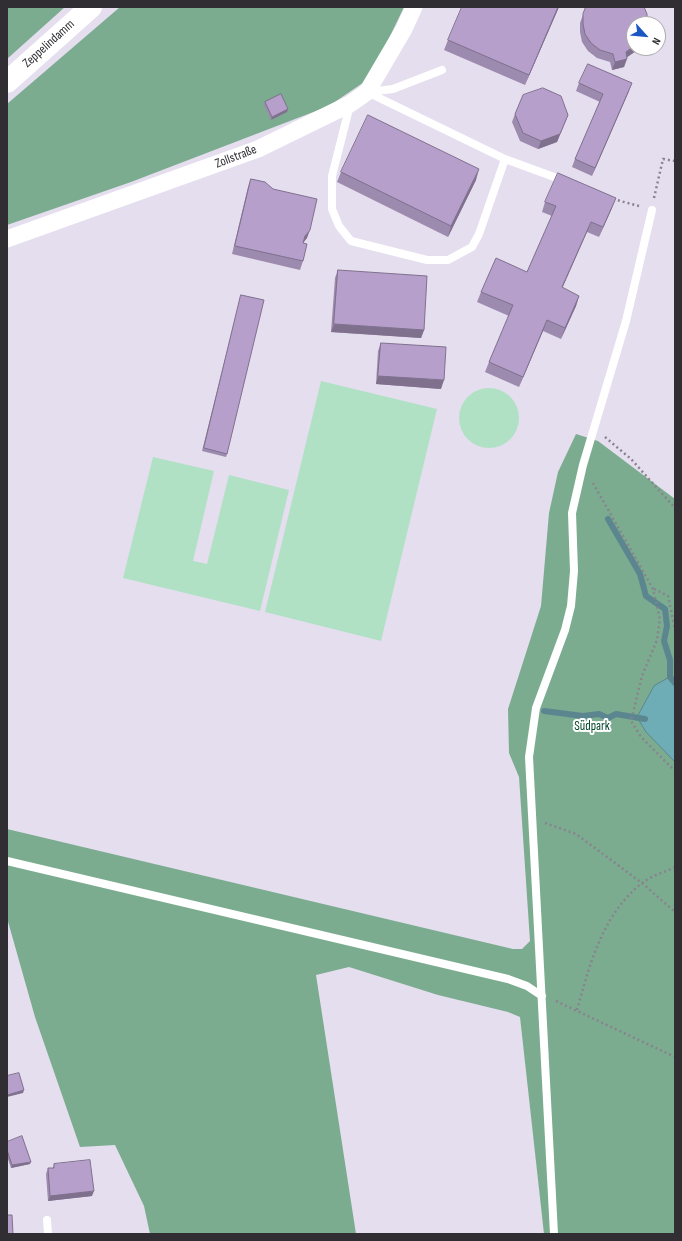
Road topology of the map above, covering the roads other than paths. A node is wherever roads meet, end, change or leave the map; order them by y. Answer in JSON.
{"nodes":[{"id":1,"x":91,"y":7,"type":"edge"},
{"id":2,"x":414,"y":7,"type":"edge"},
{"id":3,"x":442,"y":70,"type":"dead end"},
{"id":4,"x":7,"y":82,"type":"edge"},
{"id":5,"x":367,"y":92,"type":"junction"},
{"id":6,"x":350,"y":104,"type":"junction"},
{"id":7,"x":505,"y":159,"type":"junction"},
{"id":8,"x":571,"y":183,"type":"edge"},
{"id":9,"x":652,"y":210,"type":"road end"},
{"id":10,"x":7,"y":239,"type":"edge"},
{"id":11,"x":7,"y":861,"type":"edge"},
{"id":12,"x":542,"y":996,"type":"junction"},
{"id":13,"x":46,"y":1220,"type":"dead end"},
{"id":14,"x":48,"y":1234,"type":"edge"},
{"id":15,"x":554,"y":1234,"type":"edge"}],
"edges":[{"from":1,"to":4,"type":"main road","name":"Zeppelindamm"},
{"from":2,"to":5,"type":"street","name":"Zollstraße"},
{"from":3,"to":5,"type":"lane"},
{"from":5,"to":6,"type":"street","name":"Zollstraße"},
{"from":5,"to":7,"type":"lane"},
{"from":6,"to":7,"type":"lane"},
{"from":6,"to":10,"type":"street","name":"Zollstraße"},
{"from":7,"to":8,"type":"lane"},
{"from":9,"to":12,"type":"lane"},
{"from":11,"to":12,"type":"lane"},
{"from":12,"to":15,"type":"lane"},
{"from":13,"to":14,"type":"lane"}]}
